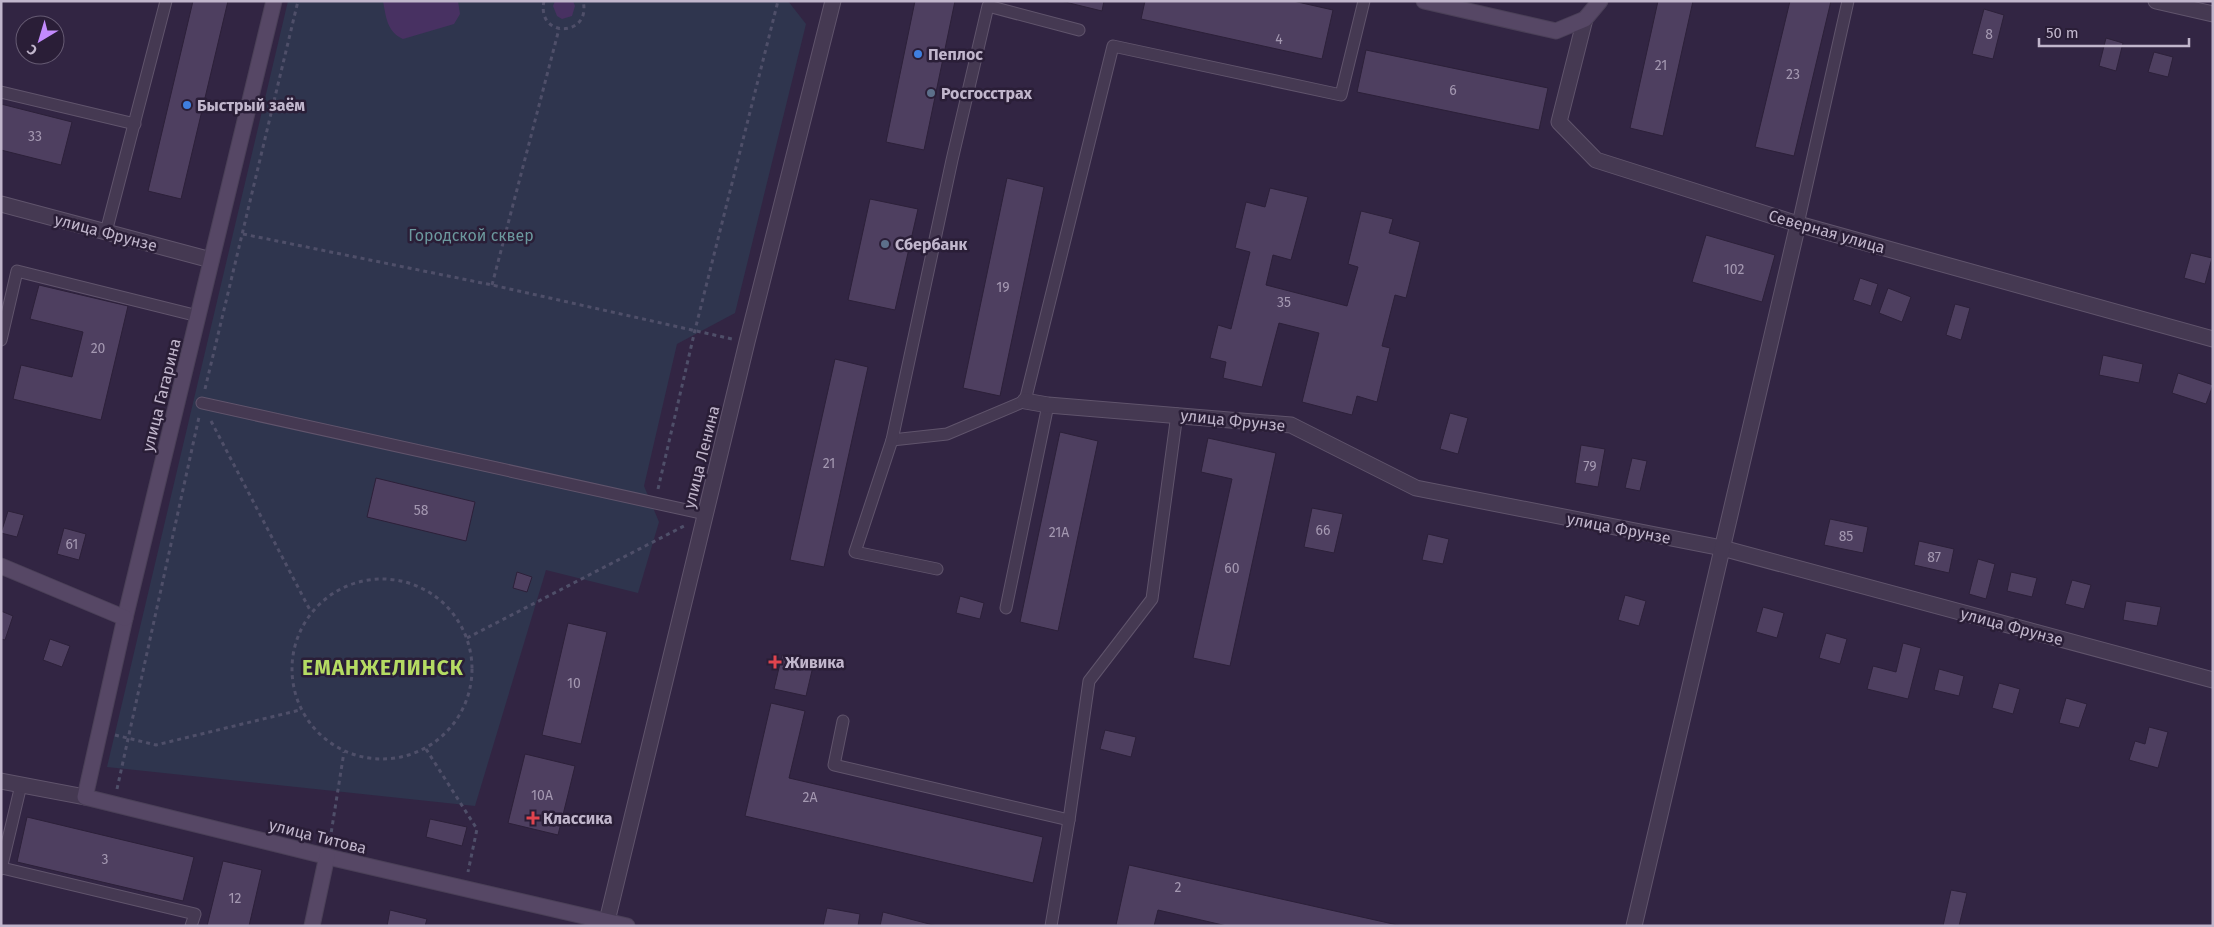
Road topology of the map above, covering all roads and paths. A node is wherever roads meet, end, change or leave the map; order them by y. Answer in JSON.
{"nodes":[{"id":1,"x":166,"y":1,"type":"edge"},
{"id":2,"x":274,"y":1,"type":"edge"},
{"id":3,"x":544,"y":1,"type":"edge"},
{"id":4,"x":583,"y":1,"type":"edge"},
{"id":5,"x":778,"y":1,"type":"edge"},
{"id":6,"x":833,"y":1,"type":"edge"},
{"id":7,"x":1364,"y":1,"type":"edge"},
{"id":8,"x":1424,"y":1,"type":"edge"},
{"id":9,"x":1600,"y":1,"type":"edge"},
{"id":10,"x":1848,"y":1,"type":"edge"},
{"id":11,"x":2156,"y":1,"type":"edge"},
{"id":12,"x":2213,"y":14,"type":"edge"},
{"id":13,"x":1585,"y":19,"type":"junction"},
{"id":14,"x":559,"y":29,"type":"junction"},
{"id":15,"x":1078,"y":30,"type":"dead end"},
{"id":16,"x":1,"y":92,"type":"edge"},
{"id":17,"x":134,"y":124,"type":"junction"},
{"id":18,"x":1,"y":204,"type":"edge"},
{"id":19,"x":1798,"y":224,"type":"junction"},
{"id":20,"x":106,"y":232,"type":"junction"},
{"id":21,"x":244,"y":234,"type":"dead end"},
{"id":22,"x":212,"y":260,"type":"junction"},
{"id":23,"x":492,"y":285,"type":"junction"},
{"id":24,"x":198,"y":316,"type":"junction"},
{"id":25,"x":695,"y":330,"type":"junction"},
{"id":26,"x":2213,"y":339,"type":"edge"},
{"id":27,"x":1,"y":340,"type":"edge"},
{"id":28,"x":747,"y":342,"type":"junction"},
{"id":29,"x":1026,"y":401,"type":"junction"},
{"id":30,"x":202,"y":403,"type":"joint"},
{"id":31,"x":1048,"y":404,"type":"junction"},
{"id":32,"x":1177,"y":414,"type":"junction"},
{"id":33,"x":892,"y":440,"type":"junction"},
{"id":34,"x":654,"y":503,"type":"junction"},
{"id":35,"x":705,"y":514,"type":"junction"},
{"id":36,"x":1722,"y":548,"type":"junction"},
{"id":37,"x":1,"y":566,"type":"edge"},
{"id":38,"x":937,"y":570,"type":"dead end"},
{"id":39,"x":1006,"y":608,"type":"dead end"},
{"id":40,"x":311,"y":612,"type":"junction"},
{"id":41,"x":125,"y":618,"type":"junction"},
{"id":42,"x":467,"y":638,"type":"junction"},
{"id":43,"x":2213,"y":680,"type":"edge"},
{"id":44,"x":300,"y":710,"type":"junction"},
{"id":45,"x":843,"y":721,"type":"dead end"},
{"id":46,"x":100,"y":730,"type":"junction"},
{"id":47,"x":426,"y":749,"type":"junction"},
{"id":48,"x":344,"y":752,"type":"junction"},
{"id":49,"x":1,"y":781,"type":"edge"},
{"id":50,"x":22,"y":785,"type":"junction"},
{"id":51,"x":85,"y":797,"type":"junction"},
{"id":52,"x":1069,"y":820,"type":"junction"},
{"id":53,"x":332,"y":858,"type":"junction"},
{"id":54,"x":1,"y":869,"type":"edge"},
{"id":55,"x":465,"y":888,"type":"junction"},
{"id":56,"x":607,"y":921,"type":"junction"},
{"id":57,"x":191,"y":926,"type":"edge"},
{"id":58,"x":312,"y":926,"type":"edge"},
{"id":59,"x":627,"y":926,"type":"edge"},
{"id":60,"x":1051,"y":926,"type":"edge"},
{"id":61,"x":1634,"y":926,"type":"edge"}],
"edges":[{"from":1,"to":17,"type":"lane"},
{"from":2,"to":22,"type":"main road","name":"улица Гагарина"},
{"from":3,"to":14,"type":"path"},
{"from":4,"to":14,"type":"path"},
{"from":5,"to":25,"type":"path"},
{"from":6,"to":28,"type":"street","name":"улица Ленина"},
{"from":7,"to":29,"type":"lane"},
{"from":8,"to":13,"type":"main road"},
{"from":9,"to":13,"type":"main road"},
{"from":10,"to":19,"type":"lane"},
{"from":11,"to":12,"type":"street"},
{"from":13,"to":19,"type":"street","name":"Северная улица"},
{"from":14,"to":23,"type":"path"},
{"from":15,"to":33,"type":"lane"},
{"from":16,"to":17,"type":"lane"},
{"from":17,"to":20,"type":"lane"},
{"from":18,"to":20,"type":"street","name":"улица Фрунзе"},
{"from":19,"to":26,"type":"street","name":"Северная улица"},
{"from":19,"to":36,"type":"street"},
{"from":20,"to":22,"type":"street","name":"улица Фрунзе"},
{"from":21,"to":23,"type":"path"},
{"from":22,"to":24,"type":"main road","name":"улица Гагарина"},
{"from":23,"to":25,"type":"path"},
{"from":24,"to":27,"type":"lane"},
{"from":24,"to":41,"type":"main road","name":"улица Гагарина"},
{"from":25,"to":28,"type":"path"},
{"from":25,"to":34,"type":"path"},
{"from":28,"to":35,"type":"street","name":"улица Ленина"},
{"from":29,"to":31,"type":"street","name":"улица Фрунзе"},
{"from":29,"to":33,"type":"lane"},
{"from":30,"to":34,"type":"lane"},
{"from":30,"to":40,"type":"path"},
{"from":31,"to":32,"type":"street","name":"улица Фрунзе"},
{"from":31,"to":39,"type":"lane"},
{"from":32,"to":36,"type":"street","name":"улица Фрунзе"},
{"from":32,"to":52,"type":"lane"},
{"from":33,"to":38,"type":"lane"},
{"from":34,"to":35,"type":"lane"},
{"from":35,"to":42,"type":"path"},
{"from":35,"to":56,"type":"street","name":"улица Ленина"},
{"from":36,"to":43,"type":"street","name":"улица Фрунзе"},
{"from":36,"to":61,"type":"street"},
{"from":37,"to":41,"type":"main road"},
{"from":40,"to":42,"type":"path"},
{"from":40,"to":44,"type":"path"},
{"from":41,"to":46,"type":"main road","name":"улица Гагарина"},
{"from":42,"to":47,"type":"path"},
{"from":44,"to":46,"type":"path"},
{"from":44,"to":48,"type":"path"},
{"from":45,"to":52,"type":"lane"},
{"from":46,"to":51,"type":"main road","name":"улица Гагарина"},
{"from":47,"to":48,"type":"path"},
{"from":47,"to":55,"type":"path"},
{"from":48,"to":53,"type":"path"},
{"from":49,"to":50,"type":"street","name":"улица Титова"},
{"from":50,"to":51,"type":"street","name":"улица Титова"},
{"from":50,"to":54,"type":"lane"},
{"from":51,"to":53,"type":"main road","name":"улица Титова"},
{"from":52,"to":60,"type":"lane"},
{"from":53,"to":55,"type":"main road","name":"улица Титова"},
{"from":53,"to":58,"type":"main road"},
{"from":54,"to":57,"type":"lane"},
{"from":55,"to":56,"type":"main road","name":"улица Титова"},
{"from":56,"to":59,"type":"main road","name":"улица Титова"}]}
